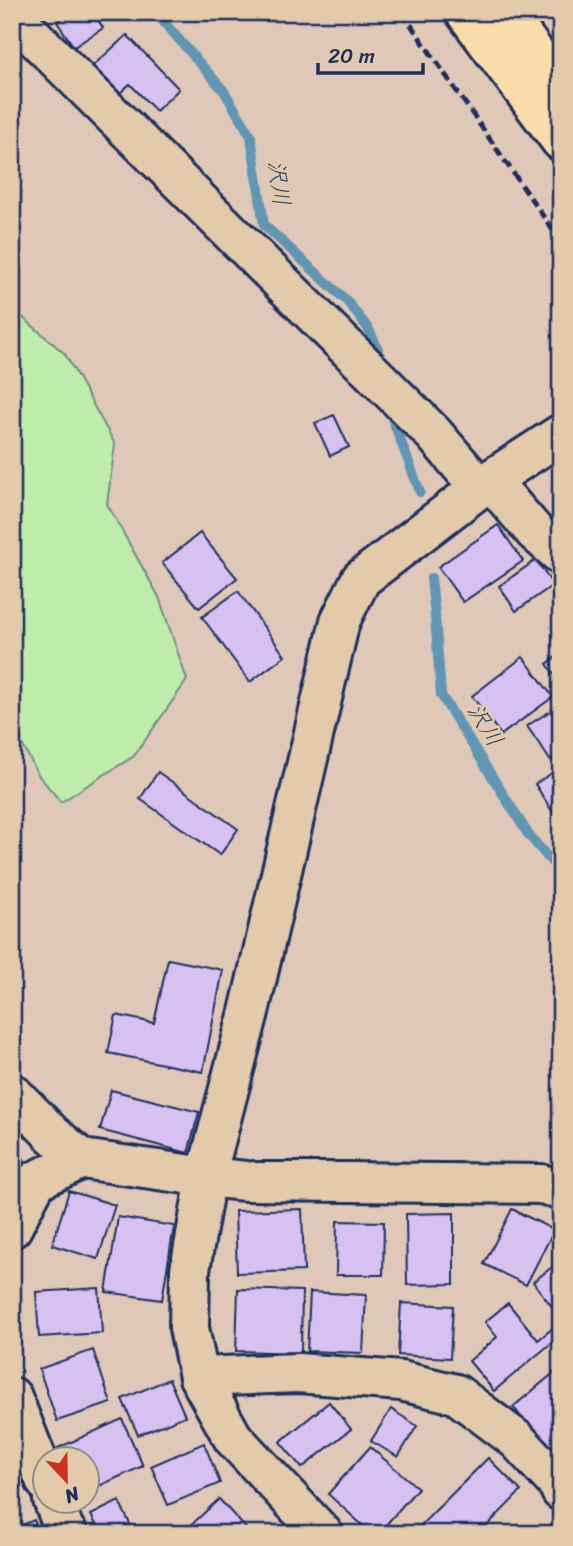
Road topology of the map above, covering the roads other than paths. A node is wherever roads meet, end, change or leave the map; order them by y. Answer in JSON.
{"nodes":[{"id":1,"x":465,"y":12,"type":"edge"},
{"id":2,"x":505,"y":12,"type":"edge"},
{"id":3,"x":12,"y":15,"type":"edge"},
{"id":4,"x":561,"y":89,"type":"edge"},
{"id":5,"x":561,"y":141,"type":"edge"},
{"id":6,"x":561,"y":434,"type":"edge"},
{"id":7,"x":485,"y":484,"type":"junction"},
{"id":8,"x":561,"y":555,"type":"edge"},
{"id":9,"x":12,"y":1093,"type":"edge"},
{"id":10,"x":82,"y":1159,"type":"junction"},
{"id":11,"x":206,"y":1178,"type":"junction"},
{"id":12,"x":561,"y":1190,"type":"edge"},
{"id":13,"x":12,"y":1228,"type":"edge"},
{"id":14,"x":199,"y":1377,"type":"junction"},
{"id":15,"x":12,"y":1396,"type":"edge"},
{"id":16,"x":32,"y":1447,"type":"edge"},
{"id":17,"x":561,"y":1491,"type":"edge"},
{"id":18,"x":58,"y":1514,"type":"edge"},
{"id":19,"x":310,"y":1529,"type":"edge"},
{"id":20,"x":68,"y":1534,"type":"edge"}],
"edges":[{"from":1,"to":5,"type":"highway"},
{"from":2,"to":4,"type":"highway"},
{"from":3,"to":7,"type":"street"},
{"from":6,"to":7,"type":"street"},
{"from":7,"to":8,"type":"street"},
{"from":7,"to":11,"type":"street"},
{"from":9,"to":10,"type":"street"},
{"from":10,"to":11,"type":"street"},
{"from":10,"to":13,"type":"street"},
{"from":11,"to":12,"type":"street"},
{"from":11,"to":14,"type":"street"},
{"from":14,"to":17,"type":"street"},
{"from":14,"to":19,"type":"street"},
{"from":15,"to":16,"type":"street"},
{"from":18,"to":20,"type":"street"}]}
